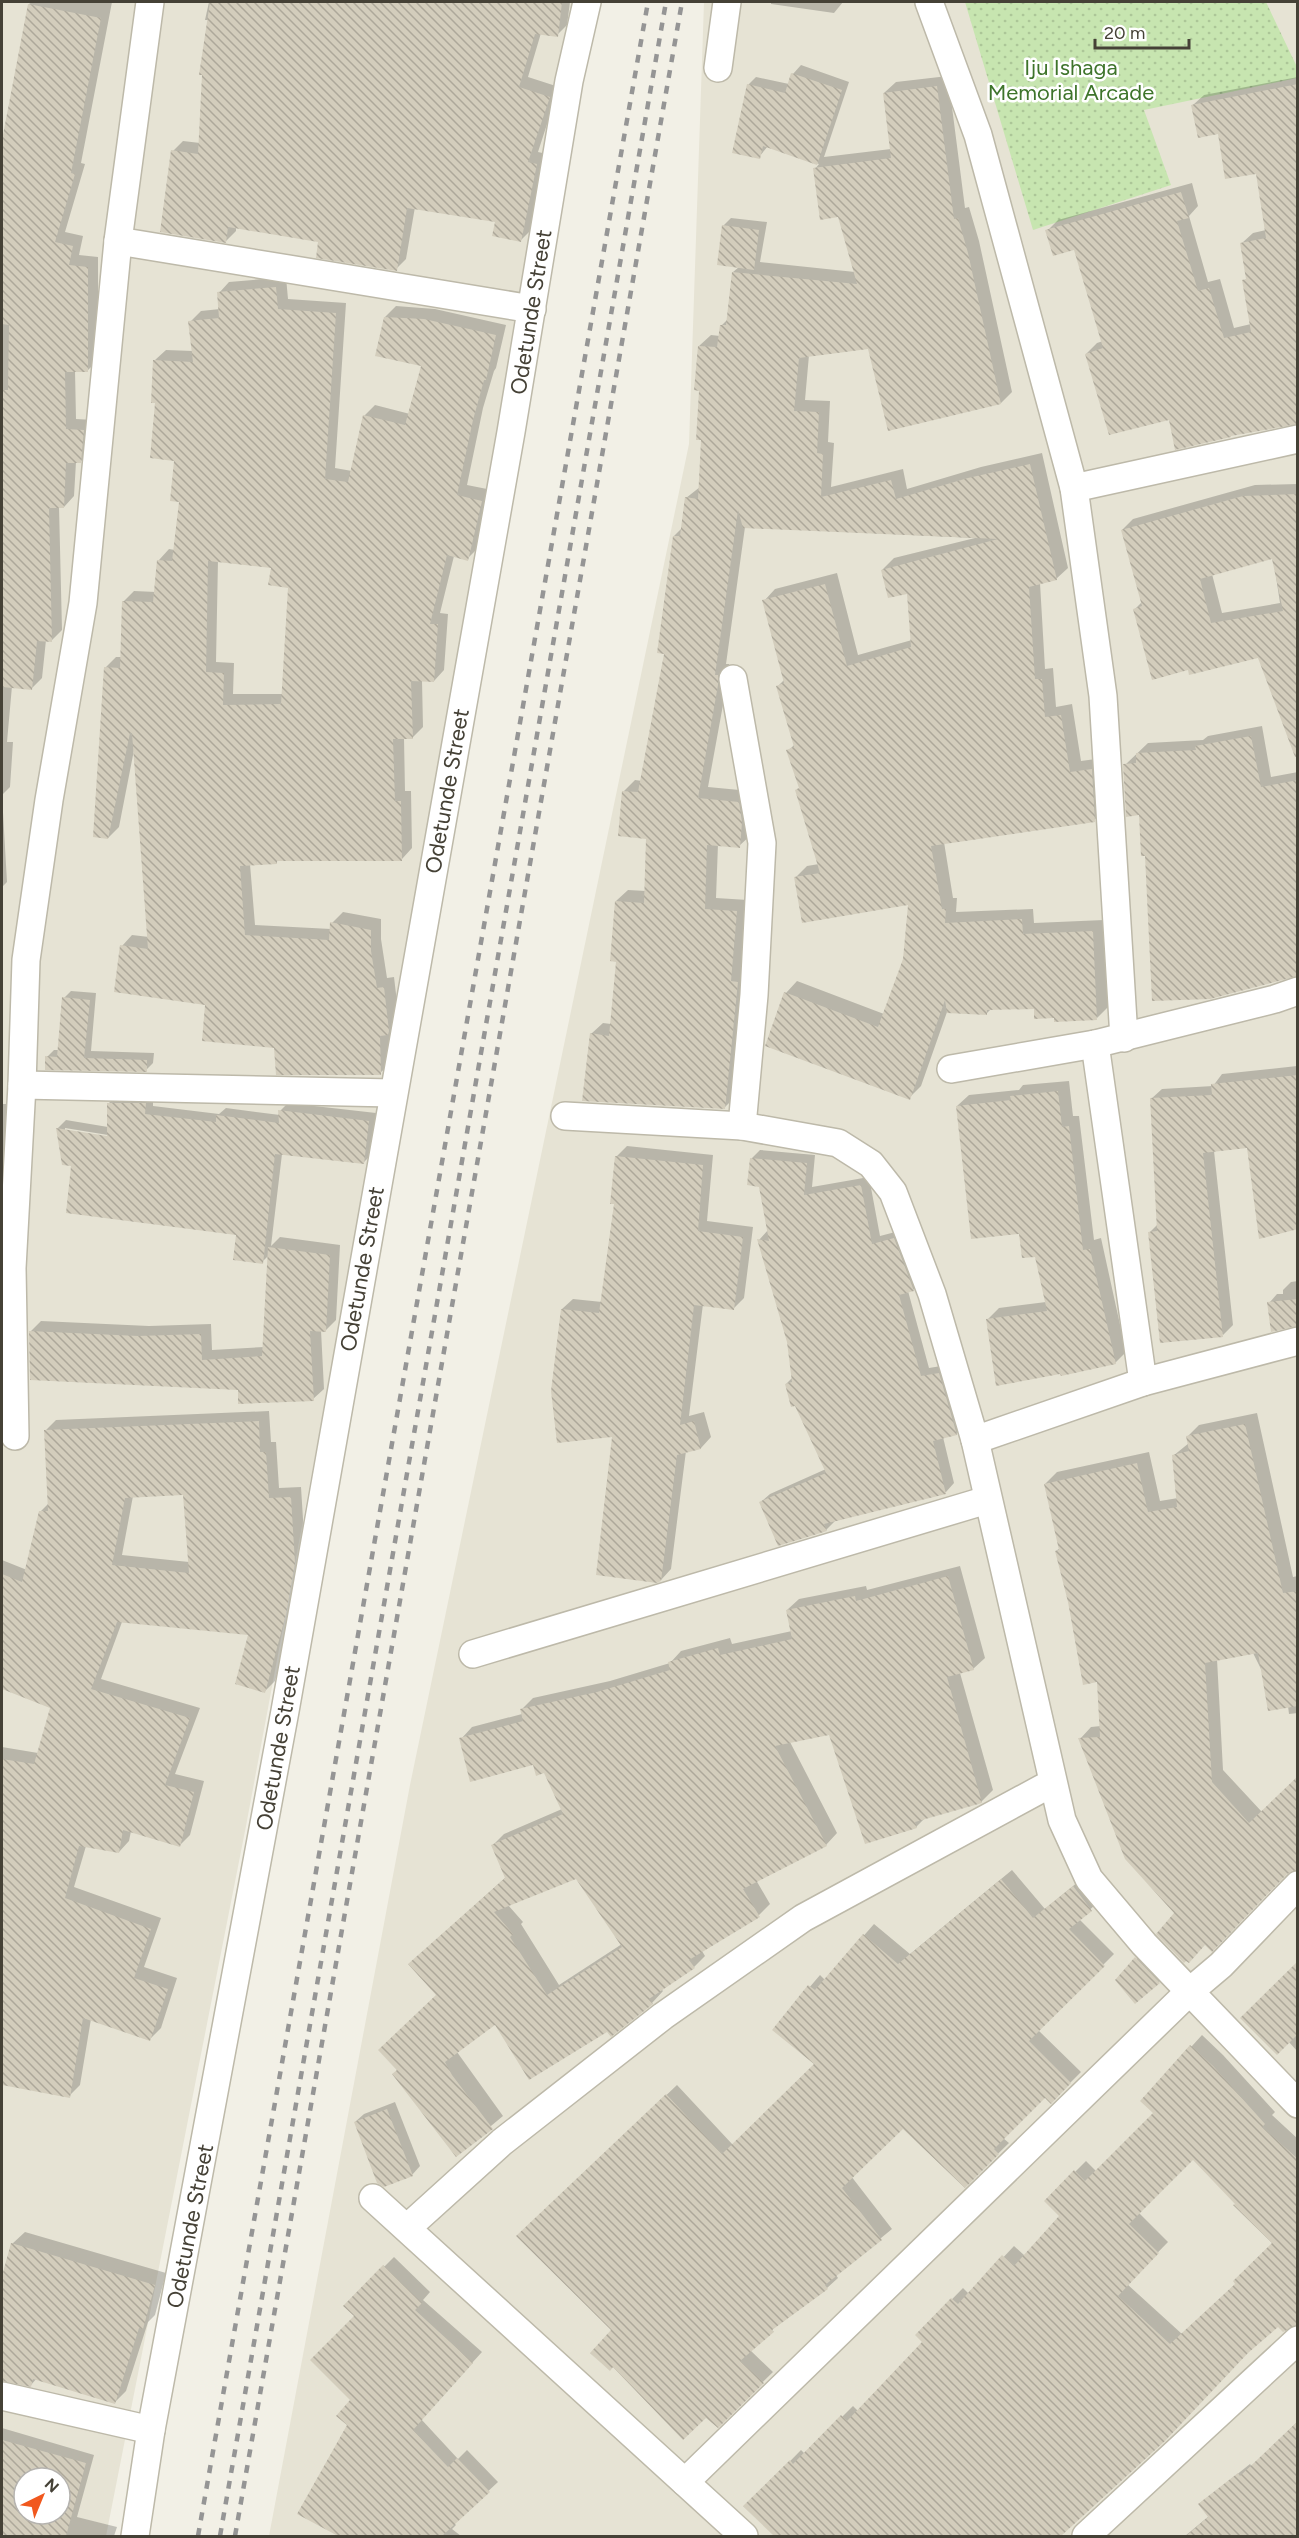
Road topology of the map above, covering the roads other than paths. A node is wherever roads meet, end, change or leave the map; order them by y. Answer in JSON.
{"nodes":[{"id":1,"x":150,"y":2,"type":"edge"},
{"id":2,"x":587,"y":2,"type":"edge"},
{"id":3,"x":728,"y":2,"type":"edge"},
{"id":4,"x":929,"y":2,"type":"edge"},
{"id":5,"x":718,"y":68,"type":"dead end"},
{"id":6,"x":118,"y":241,"type":"junction"},
{"id":7,"x":532,"y":309,"type":"junction"},
{"id":8,"x":1298,"y":439,"type":"edge"},
{"id":9,"x":1074,"y":488,"type":"junction"},
{"id":10,"x":733,"y":680,"type":"dead end"},
{"id":11,"x":1298,"y":991,"type":"edge"},
{"id":12,"x":1124,"y":1038,"type":"junction"},
{"id":13,"x":1095,"y":1044,"type":"junction"},
{"id":14,"x":951,"y":1069,"type":"dead end"},
{"id":15,"x":22,"y":1085,"type":"junction"},
{"id":16,"x":392,"y":1094,"type":"junction"},
{"id":17,"x":565,"y":1116,"type":"dead end"},
{"id":18,"x":742,"y":1126,"type":"junction"},
{"id":19,"x":1298,"y":1341,"type":"edge"},
{"id":20,"x":1143,"y":1382,"type":"junction"},
{"id":21,"x":15,"y":1436,"type":"dead end"},
{"id":22,"x":975,"y":1440,"type":"junction"},
{"id":23,"x":987,"y":1500,"type":"junction"},
{"id":24,"x":472,"y":1654,"type":"dead end"},
{"id":25,"x":1052,"y":1783,"type":"junction"},
{"id":26,"x":1298,"y":1885,"type":"edge"},
{"id":27,"x":1189,"y":1992,"type":"junction"},
{"id":28,"x":1298,"y":2104,"type":"edge"},
{"id":29,"x":373,"y":2198,"type":"dead end"},
{"id":30,"x":407,"y":2228,"type":"junction"},
{"id":31,"x":1298,"y":2340,"type":"edge"},
{"id":32,"x":2,"y":2396,"type":"edge"},
{"id":33,"x":151,"y":2430,"type":"junction"},
{"id":34,"x":685,"y":2482,"type":"junction"},
{"id":35,"x":135,"y":2536,"type":"edge"},
{"id":36,"x":744,"y":2536,"type":"edge"},
{"id":37,"x":1086,"y":2536,"type":"edge"}],
"edges":[{"from":1,"to":6,"type":"street"},
{"from":2,"to":7,"type":"street","name":"Odetunde Street"},
{"from":3,"to":5,"type":"street"},
{"from":4,"to":9,"type":"street"},
{"from":6,"to":7,"type":"street"},
{"from":6,"to":15,"type":"street"},
{"from":7,"to":16,"type":"street","name":"Odetunde Street"},
{"from":8,"to":9,"type":"street"},
{"from":9,"to":12,"type":"street"},
{"from":10,"to":18,"type":"street"},
{"from":11,"to":12,"type":"street"},
{"from":12,"to":13,"type":"street"},
{"from":13,"to":14,"type":"street"},
{"from":13,"to":20,"type":"street"},
{"from":15,"to":16,"type":"street"},
{"from":15,"to":21,"type":"street"},
{"from":16,"to":33,"type":"street","name":"Odetunde Street"},
{"from":17,"to":18,"type":"street"},
{"from":18,"to":22,"type":"street"},
{"from":19,"to":20,"type":"street"},
{"from":20,"to":22,"type":"street"},
{"from":22,"to":23,"type":"street"},
{"from":23,"to":24,"type":"street"},
{"from":23,"to":25,"type":"street"},
{"from":25,"to":27,"type":"street"},
{"from":25,"to":30,"type":"street"},
{"from":26,"to":27,"type":"street"},
{"from":27,"to":28,"type":"street"},
{"from":27,"to":34,"type":"street"},
{"from":29,"to":30,"type":"street"},
{"from":30,"to":34,"type":"street"},
{"from":31,"to":37,"type":"street"},
{"from":32,"to":33,"type":"street"},
{"from":33,"to":35,"type":"street","name":"Odetunde Street"},
{"from":34,"to":36,"type":"street"}]}
